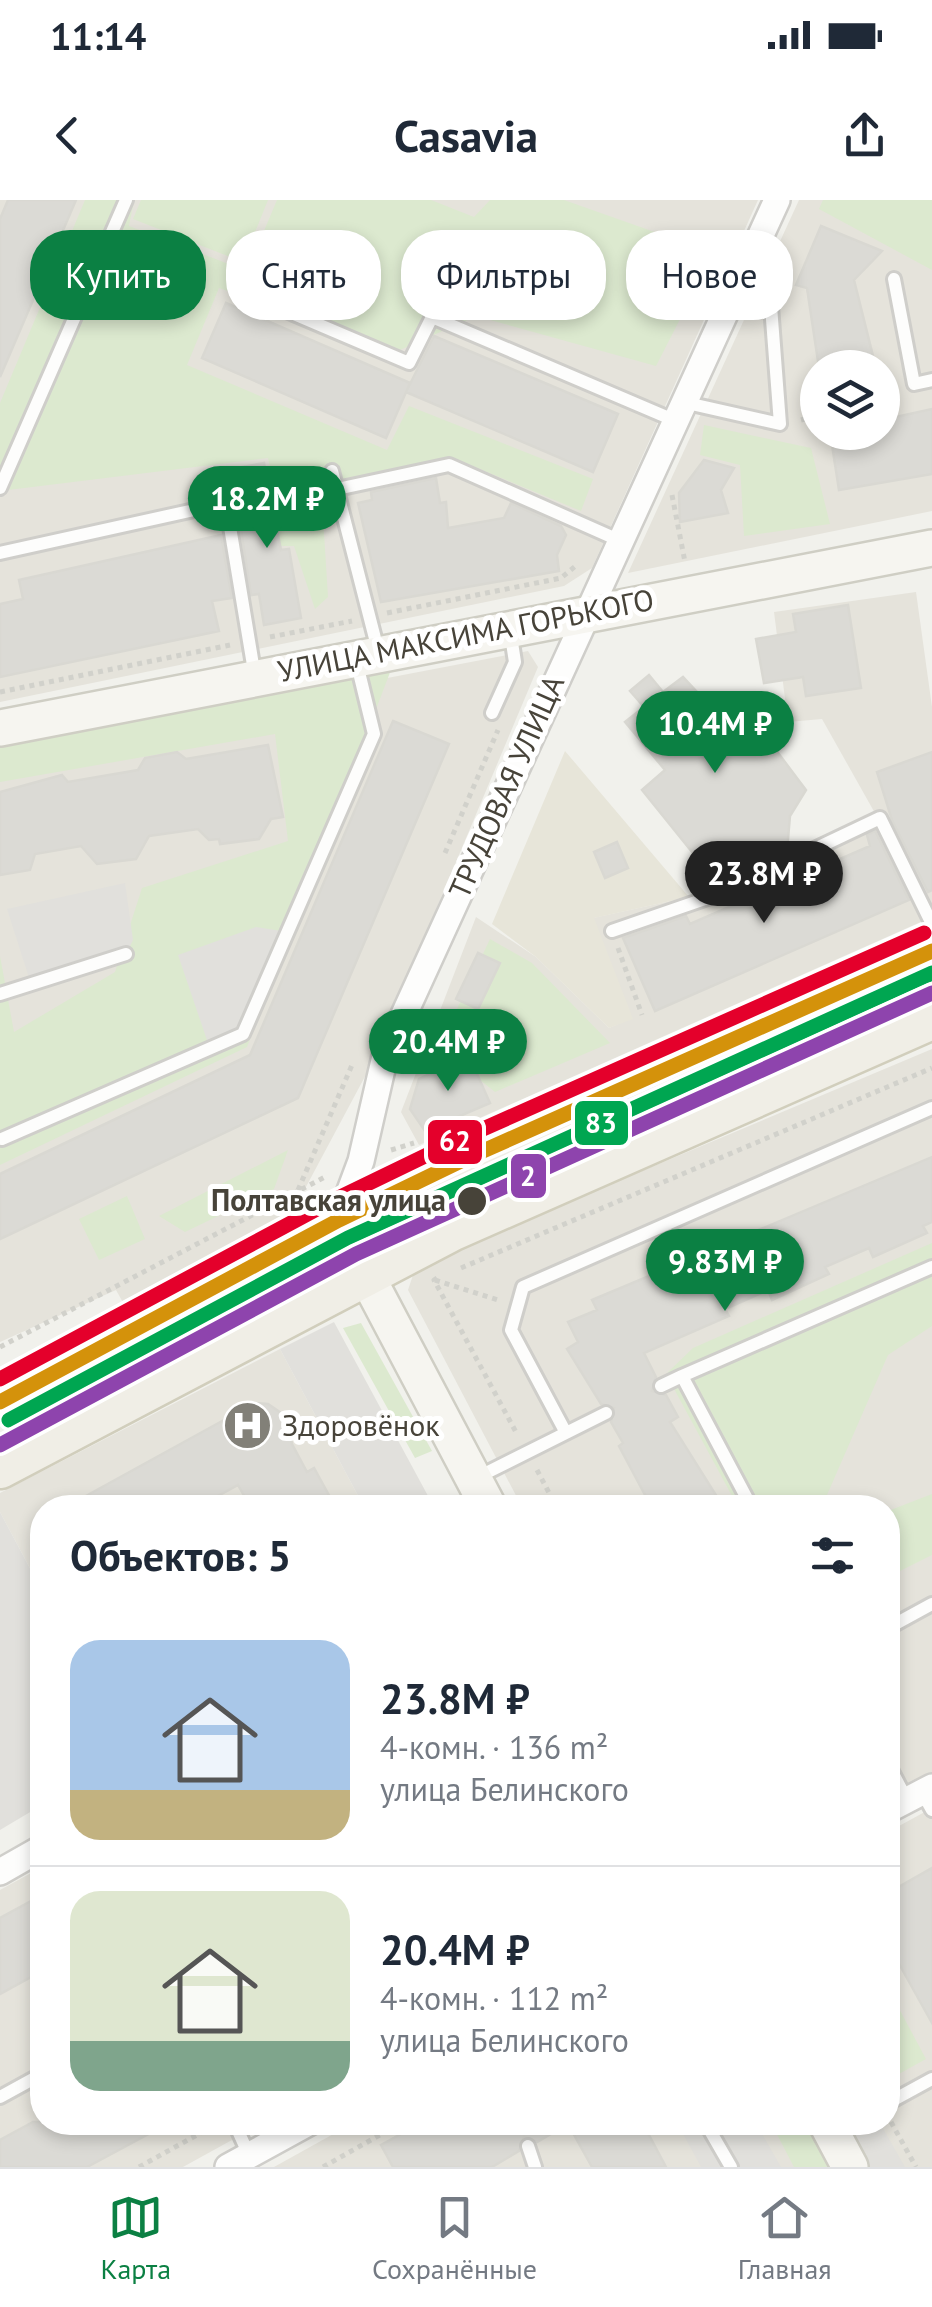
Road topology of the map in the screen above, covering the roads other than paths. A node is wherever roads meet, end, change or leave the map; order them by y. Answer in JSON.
{"nodes":[{"id":1,"x":126,"y":200,"type":"edge"},
{"id":2,"x":777,"y":200,"type":"edge"},
{"id":3,"x":764,"y":230,"type":"edge"},
{"id":4,"x":894,"y":279,"type":"dead end"},
{"id":5,"x":308,"y":320,"type":"edge"},
{"id":6,"x":723,"y":320,"type":"edge"},
{"id":7,"x":771,"y":320,"type":"edge"},
{"id":8,"x":932,"y":380,"type":"edge"},
{"id":9,"x":682,"y":412,"type":"junction"},
{"id":10,"x":332,"y":472,"type":"dead end"},
{"id":11,"x":0,"y":488,"type":"edge"},
{"id":12,"x":336,"y":489,"type":"junction"},
{"id":13,"x":611,"y":537,"type":"junction"},
{"id":14,"x":932,"y":548,"type":"edge"},
{"id":15,"x":0,"y":553,"type":"edge"},
{"id":16,"x":576,"y":599,"type":"junction"},
{"id":17,"x":510,"y":628,"type":"junction"},
{"id":18,"x":367,"y":655,"type":"junction"},
{"id":19,"x":255,"y":677,"type":"junction"},
{"id":20,"x":492,"y":713,"type":"dead end"},
{"id":21,"x":0,"y":728,"type":"edge"},
{"id":22,"x":932,"y":924,"type":"edge"},
{"id":23,"x":612,"y":931,"type":"road end"},
{"id":24,"x":932,"y":950,"type":"edge"},
{"id":25,"x":126,"y":954,"type":"dead end"},
{"id":26,"x":0,"y":994,"type":"edge"},
{"id":27,"x":932,"y":1018,"type":"edge"},
{"id":28,"x":932,"y":1108,"type":"edge"},
{"id":29,"x":1,"y":1138,"type":"edge"},
{"id":30,"x":339,"y":1220,"type":"junction"},
{"id":31,"x":932,"y":1267,"type":"edge"},
{"id":32,"x":365,"y":1273,"type":"junction"},
{"id":33,"x":682,"y":1376,"type":"junction"},
{"id":34,"x":661,"y":1386,"type":"dead end"},
{"id":35,"x":0,"y":1402,"type":"edge"},
{"id":36,"x":606,"y":1413,"type":"dead end"},
{"id":37,"x":566,"y":1433,"type":"junction"},
{"id":38,"x":0,"y":1468,"type":"edge"},
{"id":39,"x":481,"y":1493,"type":"edge"},
{"id":40,"x":745,"y":1495,"type":"edge"},
{"id":41,"x":932,"y":1604,"type":"edge"},
{"id":42,"x":900,"y":1621,"type":"edge"},
{"id":43,"x":900,"y":1779,"type":"edge"},
{"id":44,"x":916,"y":1800,"type":"edge"},
{"id":45,"x":30,"y":1855,"type":"edge"},
{"id":46,"x":0,"y":1872,"type":"edge"},
{"id":47,"x":932,"y":2079,"type":"edge"},
{"id":48,"x":30,"y":2081,"type":"edge"},
{"id":49,"x":900,"y":2096,"type":"edge"},
{"id":50,"x":0,"y":2097,"type":"edge"},
{"id":51,"x":235,"y":2135,"type":"edge"},
{"id":52,"x":286,"y":2135,"type":"edge"},
{"id":53,"x":713,"y":2135,"type":"edge"},
{"id":54,"x":836,"y":2135,"type":"edge"},
{"id":55,"x":528,"y":2146,"type":"dead end"},
{"id":56,"x":238,"y":2161,"type":"edge"},
{"id":57,"x":535,"y":2167,"type":"edge"},
{"id":58,"x":731,"y":2167,"type":"edge"},
{"id":59,"x":850,"y":2167,"type":"edge"}],
"edges":[{"from":1,"to":11,"type":"lane"},
{"from":2,"to":3,"type":"street","name":"ТРУДОВАЯ УЛИЦА"},
{"from":4,"to":8,"type":"lane"},
{"from":5,"to":9,"type":"lane"},
{"from":6,"to":9,"type":"street","name":"ТРУДОВАЯ УЛИЦА"},
{"from":7,"to":9,"type":"lane"},
{"from":9,"to":13,"type":"street","name":"ТРУДОВАЯ УЛИЦА"},
{"from":10,"to":12,"type":"lane"},
{"from":12,"to":13,"type":"lane"},
{"from":12,"to":18,"type":"lane"},
{"from":13,"to":16,"type":"street","name":"ТРУДОВАЯ УЛИЦА"},
{"from":14,"to":16,"type":"street","name":"УЛИЦА МАКСИМА ГОРЬКОГО"},
{"from":15,"to":19,"type":"lane"},
{"from":16,"to":17,"type":"street","name":"УЛИЦА МАКСИМА ГОРЬКОГО"},
{"from":16,"to":30,"type":"street","name":"ТРУДОВАЯ УЛИЦА"},
{"from":17,"to":18,"type":"street","name":"УЛИЦА МАКСИМА ГОРЬКОГО"},
{"from":17,"to":20,"type":"lane"},
{"from":18,"to":19,"type":"street","name":"УЛИЦА МАКСИМА ГОРЬКОГО"},
{"from":18,"to":29,"type":"lane"},
{"from":19,"to":21,"type":"street","name":"УЛИЦА МАКСИМА ГОРЬКОГО"},
{"from":22,"to":23,"type":"lane"},
{"from":24,"to":30,"type":"main road"},
{"from":25,"to":26,"type":"lane"},
{"from":27,"to":32,"type":"main road"},
{"from":28,"to":37,"type":"lane"},
{"from":30,"to":32,"type":"street"},
{"from":30,"to":35,"type":"main road"},
{"from":31,"to":33,"type":"lane"},
{"from":32,"to":38,"type":"main road"},
{"from":32,"to":39,"type":"street"},
{"from":33,"to":34,"type":"lane"},
{"from":33,"to":40,"type":"lane"},
{"from":36,"to":37,"type":"lane"},
{"from":37,"to":39,"type":"lane"},
{"from":41,"to":42,"type":"lane"},
{"from":43,"to":44,"type":"lane"},
{"from":45,"to":46,"type":"street"},
{"from":47,"to":49,"type":"lane"},
{"from":48,"to":50,"type":"lane"},
{"from":51,"to":56,"type":"lane"},
{"from":52,"to":56,"type":"street"},
{"from":53,"to":58,"type":"lane"},
{"from":54,"to":59,"type":"street"},
{"from":55,"to":57,"type":"lane"}]}
